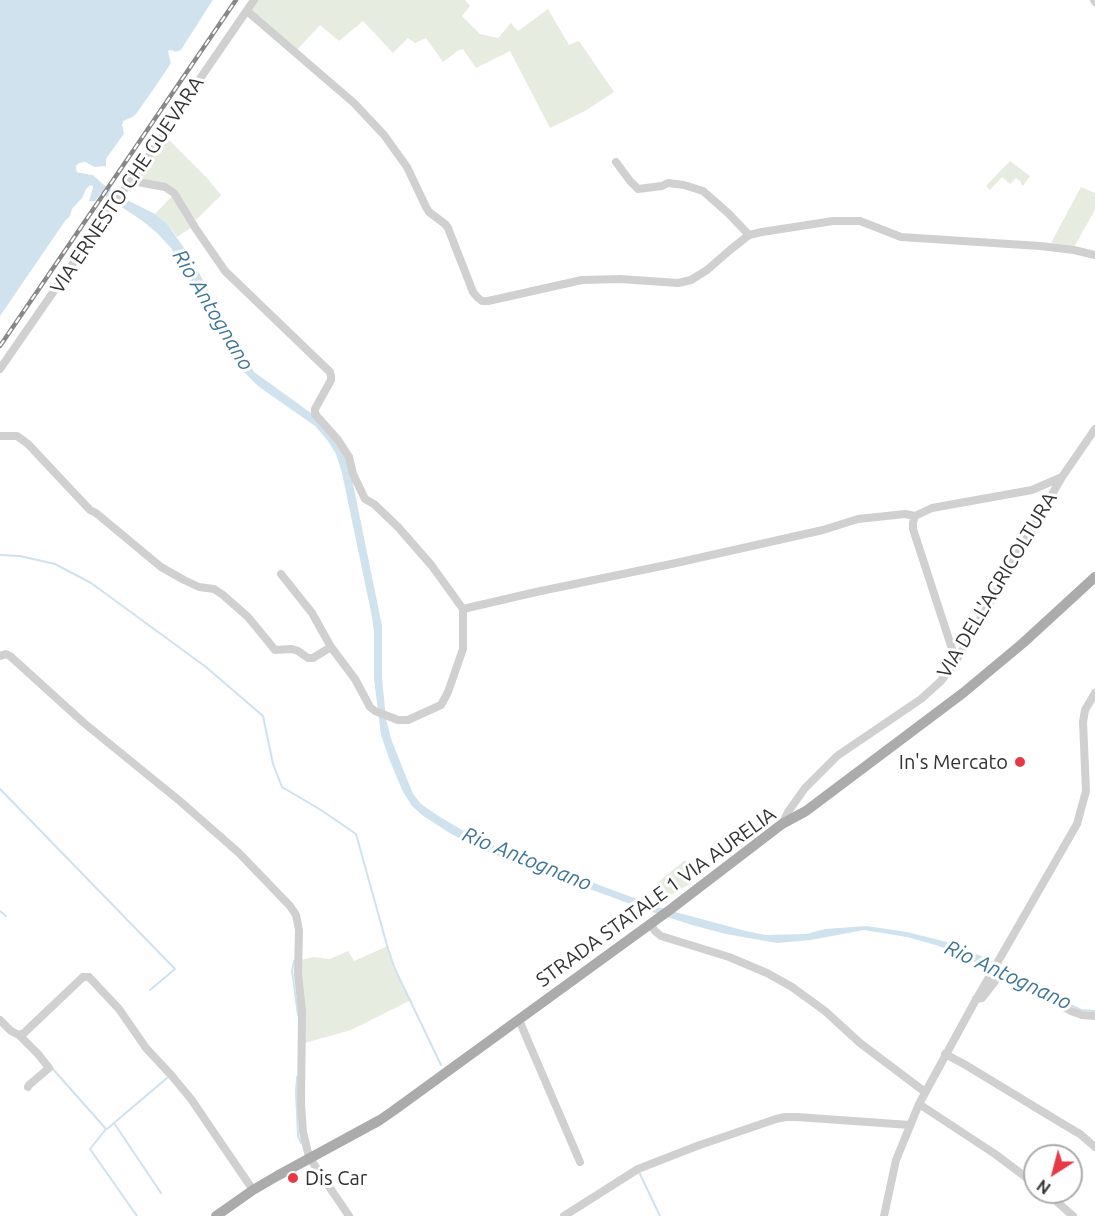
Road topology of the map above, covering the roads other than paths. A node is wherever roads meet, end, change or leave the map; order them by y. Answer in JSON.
{"nodes":[{"id":1,"x":254,"y":0,"type":"edge"},
{"id":2,"x":247,"y":11,"type":"junction"},
{"id":3,"x":616,"y":162,"type":"dead end"},
{"id":4,"x":132,"y":180,"type":"junction"},
{"id":5,"x":749,"y":235,"type":"junction"},
{"id":6,"x":1095,"y":255,"type":"edge"},
{"id":7,"x":0,"y":369,"type":"edge"},
{"id":8,"x":1095,"y":429,"type":"edge"},
{"id":9,"x":0,"y":436,"type":"edge"},
{"id":10,"x":1062,"y":477,"type":"junction"},
{"id":11,"x":915,"y":516,"type":"junction"},
{"id":12,"x":281,"y":574,"type":"dead end"},
{"id":13,"x":1095,"y":577,"type":"edge"},
{"id":14,"x":463,"y":609,"type":"junction"},
{"id":15,"x":331,"y":647,"type":"junction"},
{"id":16,"x":0,"y":656,"type":"edge"},
{"id":17,"x":956,"y":661,"type":"junction"},
{"id":18,"x":1095,"y":693,"type":"edge"},
{"id":19,"x":782,"y":824,"type":"junction"},
{"id":20,"x":652,"y":923,"type":"junction"},
{"id":21,"x":976,"y":999,"type":"junction"},
{"id":22,"x":1095,"y":1016,"type":"edge"},
{"id":23,"x":0,"y":1020,"type":"edge"},
{"id":24,"x":519,"y":1020,"type":"junction"},
{"id":25,"x":18,"y":1035,"type":"junction"},
{"id":26,"x":945,"y":1054,"type":"junction"},
{"id":27,"x":28,"y":1087,"type":"dead end"},
{"id":28,"x":925,"y":1092,"type":"junction"},
{"id":29,"x":919,"y":1104,"type":"junction"},
{"id":30,"x":910,"y":1125,"type":"junction"},
{"id":31,"x":1095,"y":1147,"type":"edge"},
{"id":32,"x":309,"y":1157,"type":"junction"},
{"id":33,"x":580,"y":1162,"type":"dead end"},
{"id":34,"x":1023,"y":1175,"type":"edge"},
{"id":35,"x":253,"y":1190,"type":"junction"},
{"id":36,"x":1060,"y":1204,"type":"edge"},
{"id":37,"x":221,"y":1215,"type":"edge"},
{"id":38,"x":349,"y":1216,"type":"edge"},
{"id":39,"x":564,"y":1216,"type":"edge"},
{"id":40,"x":884,"y":1216,"type":"edge"},
{"id":41,"x":1073,"y":1216,"type":"edge"}],
"edges":[{"from":1,"to":2,"type":"street","name":"VIA ERNESTO CHE GUEVARA"},
{"from":2,"to":4,"type":"street","name":"VIA ERNESTO CHE GUEVARA"},
{"from":2,"to":5,"type":"street"},
{"from":3,"to":5,"type":"street"},
{"from":4,"to":7,"type":"street","name":"VIA ERNESTO CHE GUEVARA"},
{"from":4,"to":14,"type":"street"},
{"from":5,"to":6,"type":"street"},
{"from":8,"to":10,"type":"street","name":"VIA DELL'AGRICOLTURA"},
{"from":9,"to":15,"type":"street"},
{"from":10,"to":11,"type":"street"},
{"from":10,"to":17,"type":"street","name":"VIA DELL'AGRICOLTURA"},
{"from":11,"to":14,"type":"street"},
{"from":11,"to":17,"type":"street"},
{"from":12,"to":15,"type":"street"},
{"from":13,"to":19,"type":"main road","name":"STRADA STATALE 1 VIA AURELIA"},
{"from":14,"to":15,"type":"street"},
{"from":16,"to":32,"type":"street"},
{"from":17,"to":19,"type":"street","name":"VIA DELL'AGRICOLTURA"},
{"from":18,"to":21,"type":"street"},
{"from":19,"to":20,"type":"main road","name":"STRADA STATALE 1 VIA AURELIA"},
{"from":20,"to":24,"type":"main road","name":"STRADA STATALE 1 VIA AURELIA"},
{"from":20,"to":28,"type":"street"},
{"from":21,"to":22,"type":"street"},
{"from":21,"to":26,"type":"street"},
{"from":23,"to":25,"type":"street"},
{"from":24,"to":32,"type":"main road","name":"STRADA STATALE 1 VIA AURELIA"},
{"from":24,"to":33,"type":"street"},
{"from":25,"to":27,"type":"street"},
{"from":25,"to":35,"type":"street"},
{"from":26,"to":28,"type":"street"},
{"from":26,"to":31,"type":"street"},
{"from":28,"to":29,"type":"street"},
{"from":29,"to":30,"type":"street"},
{"from":29,"to":34,"type":"street"},
{"from":30,"to":39,"type":"street"},
{"from":30,"to":40,"type":"street"},
{"from":32,"to":35,"type":"main road","name":"STRADA STATALE 1 VIA AURELIA"},
{"from":32,"to":38,"type":"street"},
{"from":35,"to":37,"type":"main road","name":"STRADA STATALE 1 VIA AURELIA"},
{"from":36,"to":41,"type":"street"}]}
